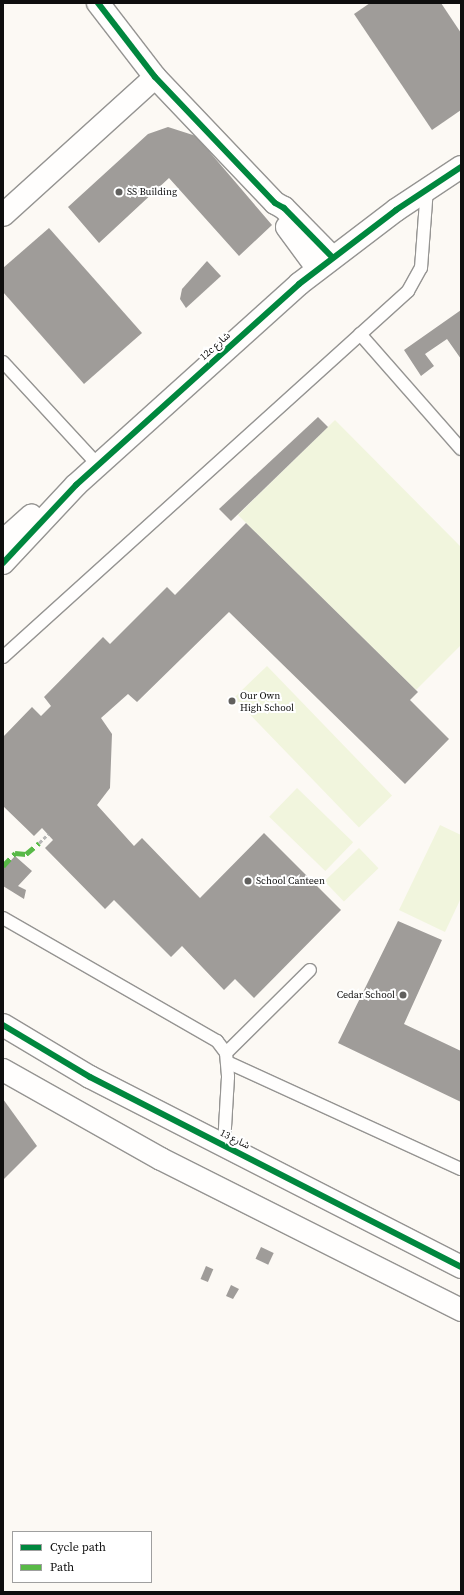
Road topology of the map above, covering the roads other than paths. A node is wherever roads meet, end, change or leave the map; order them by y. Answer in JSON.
{"nodes":[{"id":1,"x":98,"y":3,"type":"edge"},
{"id":2,"x":155,"y":77,"type":"junction"},
{"id":3,"x":461,"y":167,"type":"edge"},
{"id":4,"x":427,"y":189,"type":"junction"},
{"id":5,"x":3,"y":214,"type":"edge"},
{"id":6,"x":325,"y":263,"type":"junction"},
{"id":7,"x":360,"y":334,"type":"junction"},
{"id":8,"x":3,"y":362,"type":"edge"},
{"id":9,"x":461,"y":449,"type":"edge"},
{"id":10,"x":98,"y":465,"type":"junction"},
{"id":11,"x":76,"y":485,"type":"junction"},
{"id":12,"x":3,"y":541,"type":"edge"},
{"id":13,"x":3,"y":563,"type":"edge"},
{"id":14,"x":3,"y":657,"type":"edge"},
{"id":15,"x":3,"y":918,"type":"edge"},
{"id":16,"x":310,"y":970,"type":"dead end"},
{"id":17,"x":3,"y":1025,"type":"edge"},
{"id":18,"x":226,"y":1057,"type":"junction"},
{"id":19,"x":3,"y":1070,"type":"edge"},
{"id":20,"x":224,"y":1145,"type":"junction"},
{"id":21,"x":461,"y":1169,"type":"edge"},
{"id":22,"x":461,"y":1267,"type":"edge"},
{"id":23,"x":461,"y":1310,"type":"edge"}],
"edges":[{"from":1,"to":2,"type":"street"},
{"from":2,"to":5,"type":"street"},
{"from":2,"to":6,"type":"street"},
{"from":3,"to":4,"type":"street","name":"12c شارع"},
{"from":4,"to":6,"type":"street","name":"12c شارع"},
{"from":4,"to":7,"type":"lane"},
{"from":6,"to":10,"type":"street","name":"12c شارع"},
{"from":7,"to":9,"type":"lane"},
{"from":7,"to":14,"type":"lane"},
{"from":8,"to":10,"type":"lane"},
{"from":10,"to":11,"type":"street","name":"12c شارع"},
{"from":11,"to":12,"type":"street","name":"12c شارع"},
{"from":11,"to":13,"type":"street","name":"12c شارع"},
{"from":15,"to":18,"type":"lane"},
{"from":16,"to":18,"type":"lane"},
{"from":17,"to":20,"type":"street","name":"شارع 13"},
{"from":18,"to":20,"type":"lane"},
{"from":18,"to":21,"type":"lane"},
{"from":19,"to":23,"type":"street"},
{"from":20,"to":22,"type":"street","name":"شارع 13"}]}
